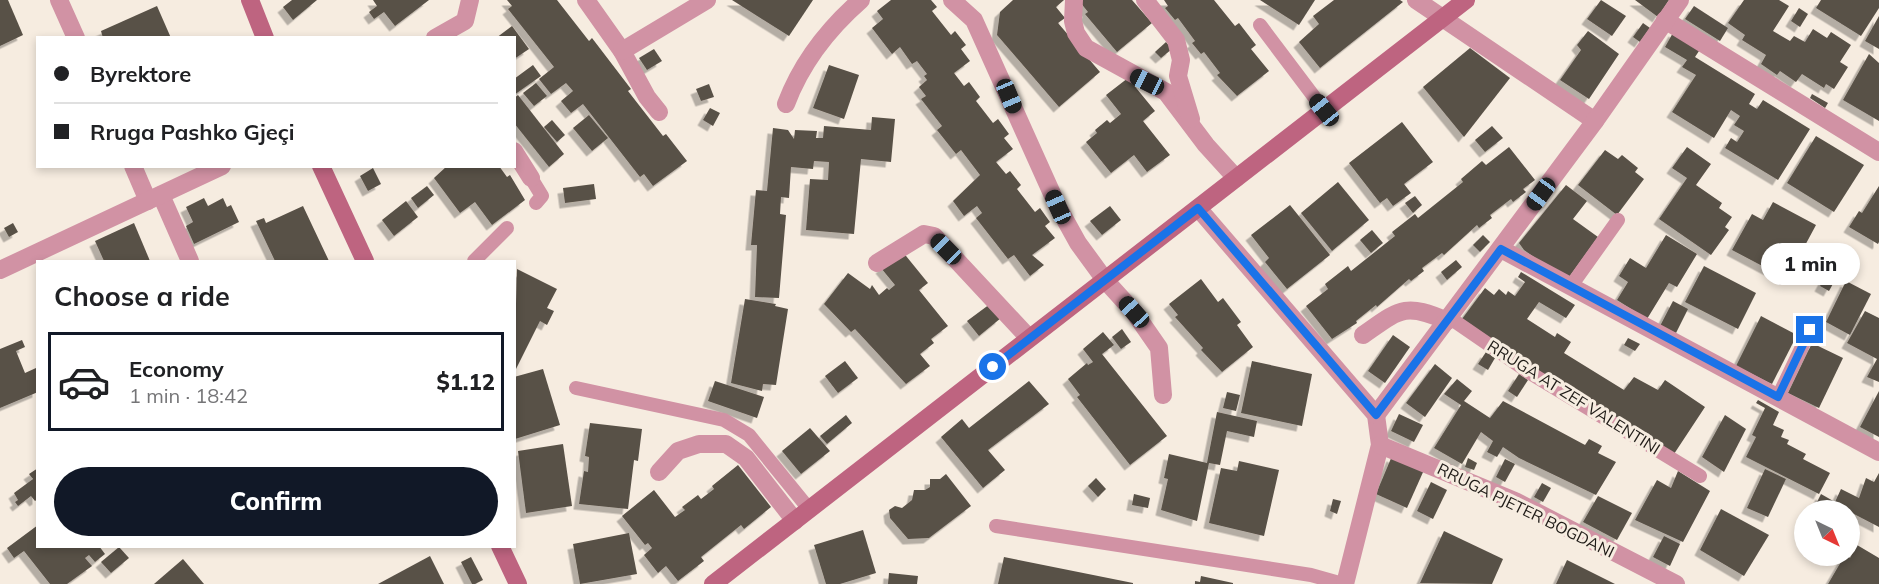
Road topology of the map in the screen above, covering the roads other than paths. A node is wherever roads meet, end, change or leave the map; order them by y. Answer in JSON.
{"nodes":[{"id":1,"x":59,"y":0,"type":"edge"},
{"id":2,"x":249,"y":0,"type":"edge"},
{"id":3,"x":470,"y":0,"type":"edge"},
{"id":4,"x":586,"y":0,"type":"edge"},
{"id":5,"x":706,"y":0,"type":"edge"},
{"id":6,"x":861,"y":0,"type":"edge"},
{"id":7,"x":952,"y":0,"type":"edge"},
{"id":8,"x":1074,"y":0,"type":"edge"},
{"id":9,"x":1145,"y":0,"type":"edge"},
{"id":10,"x":1416,"y":0,"type":"edge"},
{"id":11,"x":1466,"y":0,"type":"edge"},
{"id":12,"x":1680,"y":0,"type":"edge"},
{"id":13,"x":1443,"y":18,"type":"junction"},
{"id":14,"x":1665,"y":20,"type":"junction"},
{"id":15,"x":1260,"y":25,"type":"dead end"},
{"id":16,"x":75,"y":36,"type":"edge"},
{"id":17,"x":264,"y":36,"type":"edge"},
{"id":18,"x":442,"y":36,"type":"edge"},
{"id":19,"x":622,"y":51,"type":"junction"},
{"id":20,"x":786,"y":104,"type":"dead end"},
{"id":21,"x":1324,"y":110,"type":"junction"},
{"id":22,"x":659,"y":112,"type":"dead end"},
{"id":23,"x":1595,"y":122,"type":"junction"},
{"id":24,"x":1192,"y":123,"type":"junction"},
{"id":25,"x":1879,"y":152,"type":"edge"},
{"id":26,"x":516,"y":154,"type":"edge"},
{"id":27,"x":134,"y":168,"type":"edge"},
{"id":28,"x":218,"y":168,"type":"edge"},
{"id":29,"x":322,"y":168,"type":"edge"},
{"id":30,"x":531,"y":178,"type":"joint"},
{"id":31,"x":1236,"y":178,"type":"junction"},
{"id":32,"x":154,"y":198,"type":"junction"},
{"id":33,"x":536,"y":203,"type":"dead end"},
{"id":34,"x":1198,"y":208,"type":"junction"},
{"id":35,"x":1618,"y":220,"type":"dead end"},
{"id":36,"x":507,"y":228,"type":"dead end"},
{"id":37,"x":1501,"y":249,"type":"junction"},
{"id":38,"x":189,"y":260,"type":"edge"},
{"id":39,"x":365,"y":260,"type":"edge"},
{"id":40,"x":475,"y":260,"type":"edge"},
{"id":41,"x":877,"y":262,"type":"dead end"},
{"id":42,"x":0,"y":270,"type":"edge"},
{"id":43,"x":1105,"y":280,"type":"junction"},
{"id":44,"x":1571,"y":286,"type":"junction"},
{"id":45,"x":1449,"y":320,"type":"junction"},
{"id":46,"x":1810,"y":330,"type":"dead end"},
{"id":47,"x":1362,"y":335,"type":"dead end"},
{"id":48,"x":1029,"y":338,"type":"junction"},
{"id":49,"x":576,"y":388,"type":"dead end"},
{"id":50,"x":1163,"y":395,"type":"dead end"},
{"id":51,"x":1778,"y":397,"type":"junction"},
{"id":52,"x":1376,"y":415,"type":"junction"},
{"id":53,"x":1380,"y":445,"type":"junction"},
{"id":54,"x":1879,"y":452,"type":"edge"},
{"id":55,"x":659,"y":472,"type":"dead end"},
{"id":56,"x":1700,"y":476,"type":"dead end"},
{"id":57,"x":802,"y":515,"type":"junction"},
{"id":58,"x":996,"y":526,"type":"dead end"},
{"id":59,"x":501,"y":548,"type":"edge"},
{"id":60,"x":1671,"y":583,"type":"edge"},
{"id":61,"x":518,"y":584,"type":"edge"},
{"id":62,"x":713,"y":584,"type":"edge"},
{"id":63,"x":1344,"y":584,"type":"edge"}],
"edges":[{"from":1,"to":16,"type":"street"},
{"from":2,"to":17,"type":"street"},
{"from":3,"to":18,"type":"street"},
{"from":4,"to":19,"type":"street"},
{"from":5,"to":19,"type":"street"},
{"from":6,"to":20,"type":"street"},
{"from":7,"to":43,"type":"street"},
{"from":8,"to":24,"type":"street"},
{"from":9,"to":24,"type":"street"},
{"from":10,"to":13,"type":"street"},
{"from":11,"to":13,"type":"street"},
{"from":12,"to":14,"type":"street"},
{"from":13,"to":21,"type":"street"},
{"from":13,"to":23,"type":"street"},
{"from":14,"to":23,"type":"street"},
{"from":14,"to":25,"type":"street"},
{"from":15,"to":21,"type":"lane"},
{"from":19,"to":22,"type":"street"},
{"from":21,"to":31,"type":"street"},
{"from":23,"to":37,"type":"street"},
{"from":24,"to":31,"type":"street"},
{"from":26,"to":30,"type":"street"},
{"from":27,"to":32,"type":"street"},
{"from":28,"to":32,"type":"street"},
{"from":29,"to":39,"type":"street"},
{"from":30,"to":33,"type":"lane"},
{"from":31,"to":34,"type":"street"},
{"from":32,"to":38,"type":"street"},
{"from":32,"to":42,"type":"street"},
{"from":34,"to":43,"type":"street"},
{"from":34,"to":52,"type":"street"},
{"from":35,"to":44,"type":"lane"},
{"from":36,"to":40,"type":"lane"},
{"from":37,"to":44,"type":"street"},
{"from":37,"to":45,"type":"street"},
{"from":41,"to":48,"type":"street"},
{"from":43,"to":48,"type":"street"},
{"from":43,"to":50,"type":"street"},
{"from":44,"to":51,"type":"street"},
{"from":45,"to":47,"type":"street","name":"RRUGA AT ZEF VALENTINI"},
{"from":45,"to":52,"type":"street"},
{"from":45,"to":56,"type":"lane","name":"RRUGA AT ZEF VALENTINI"},
{"from":46,"to":51,"type":"lane"},
{"from":48,"to":57,"type":"street"},
{"from":49,"to":57,"type":"lane"},
{"from":51,"to":54,"type":"street"},
{"from":52,"to":53,"type":"street"},
{"from":53,"to":60,"type":"street","name":"RRUGA PJETER BOGDANI"},
{"from":53,"to":63,"type":"street"},
{"from":55,"to":57,"type":"street"},
{"from":57,"to":62,"type":"street"},
{"from":58,"to":63,"type":"lane"},
{"from":59,"to":61,"type":"street"}]}
